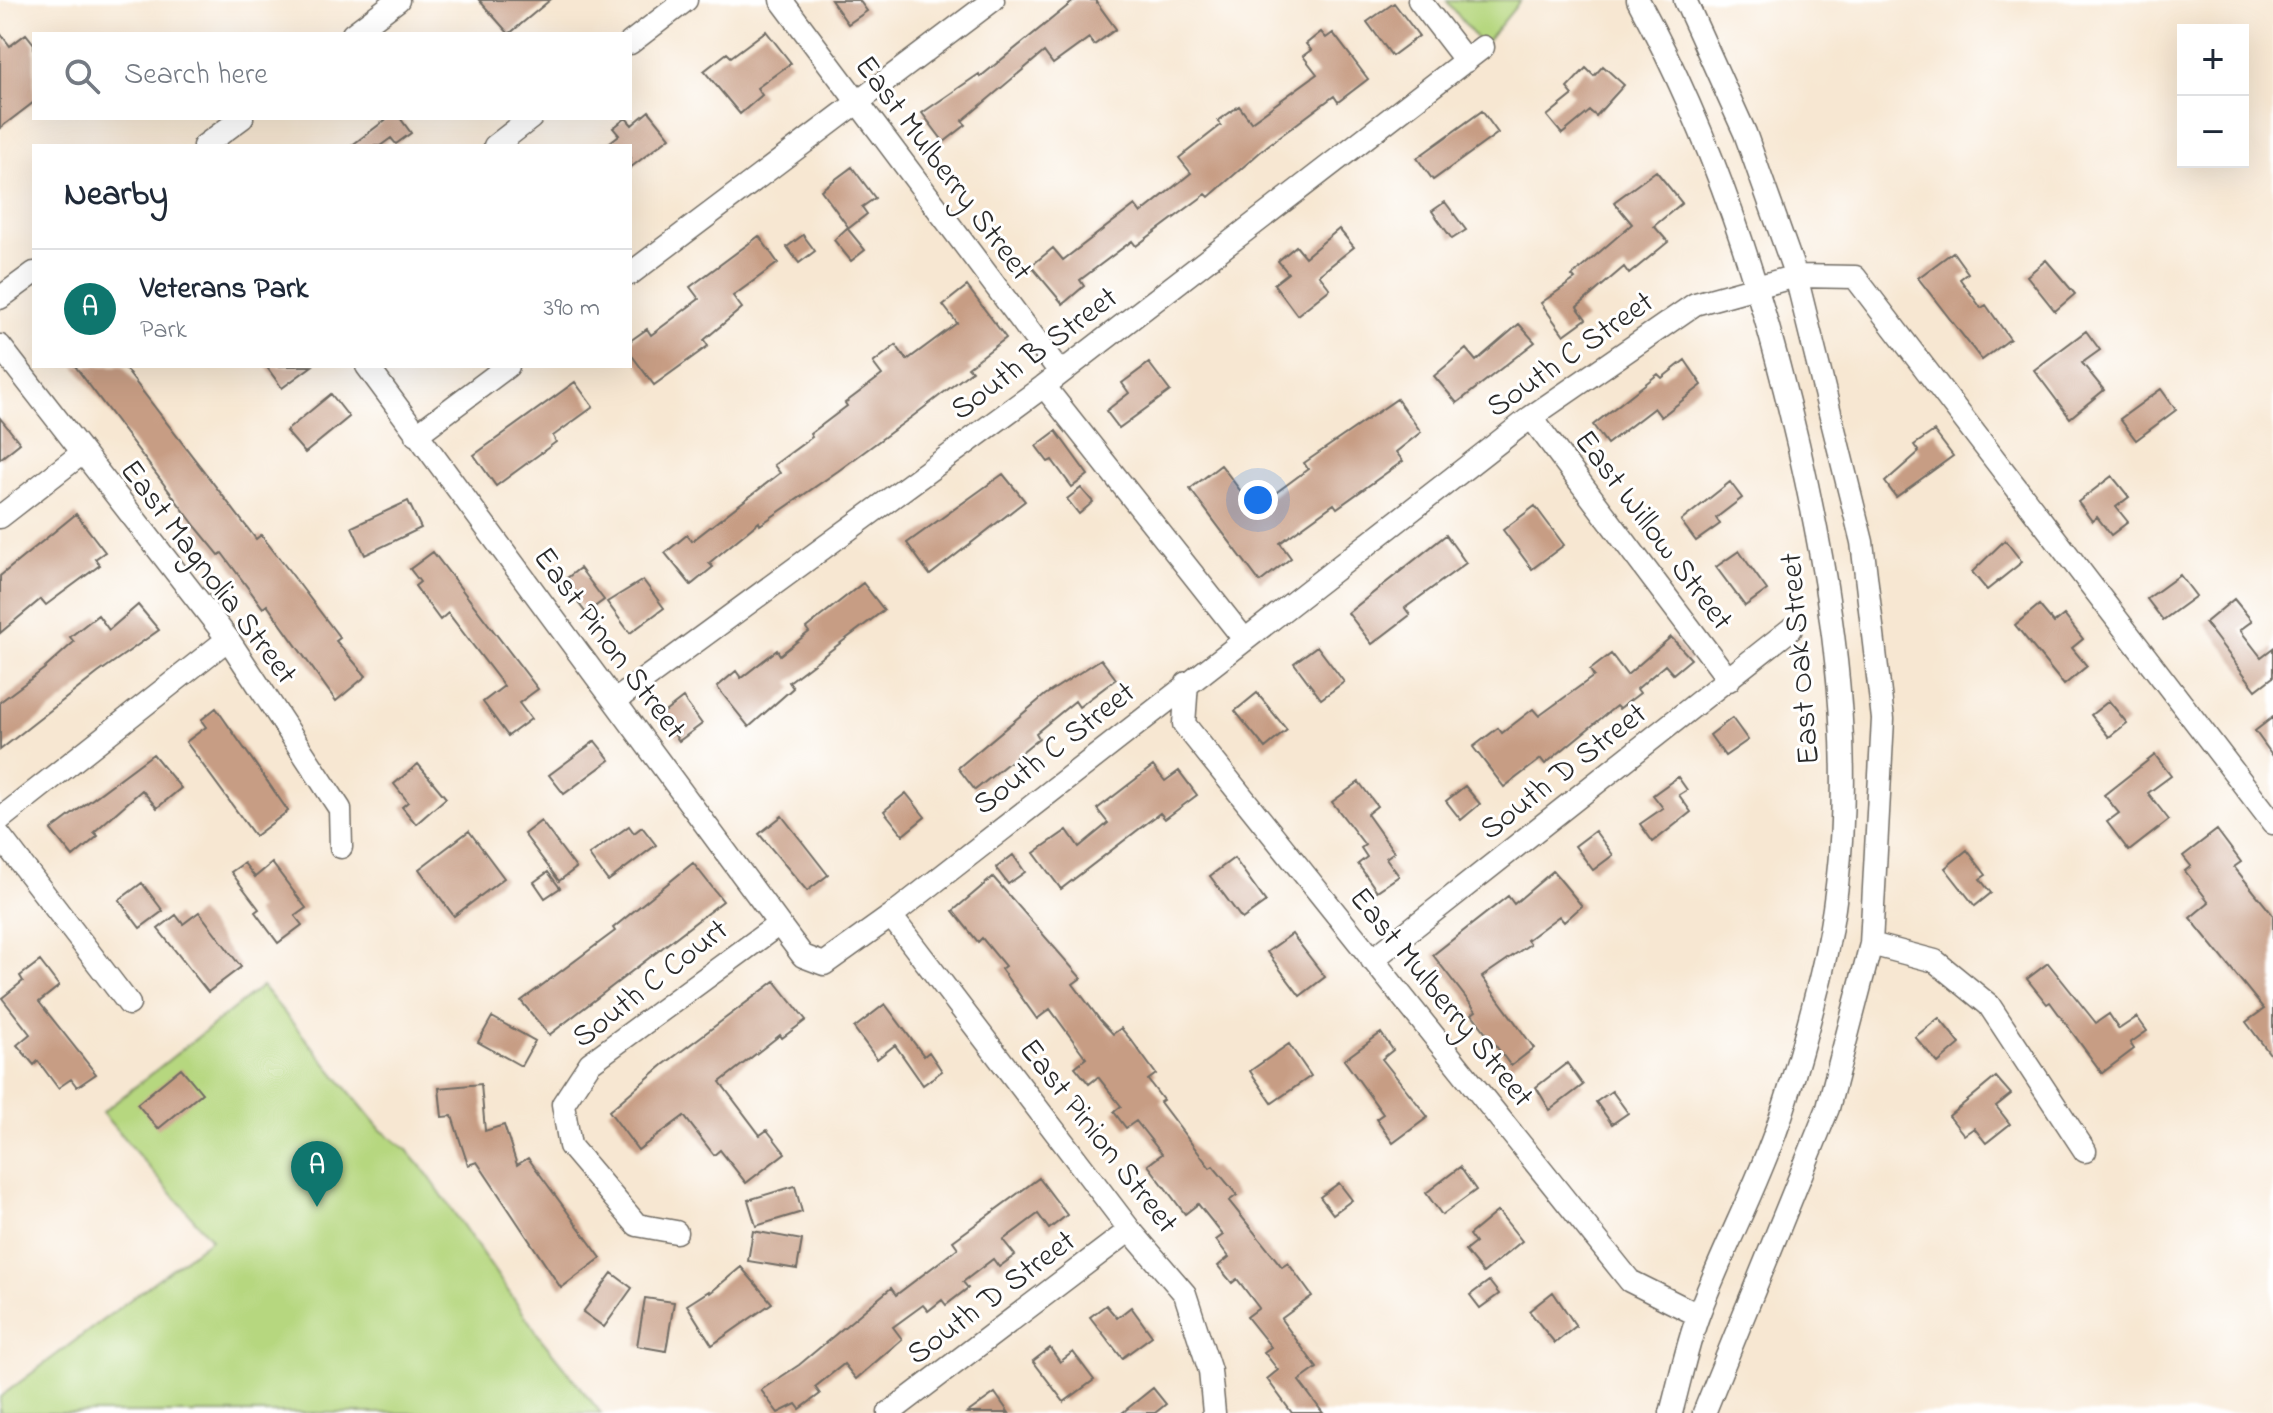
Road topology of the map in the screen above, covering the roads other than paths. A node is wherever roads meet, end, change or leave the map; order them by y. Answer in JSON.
{"nodes":[{"id":1,"x":398,"y":0,"type":"edge"},
{"id":2,"x":686,"y":0,"type":"edge"},
{"id":3,"x":781,"y":0,"type":"edge"},
{"id":4,"x":993,"y":0,"type":"edge"},
{"id":5,"x":1419,"y":0,"type":"edge"},
{"id":6,"x":1638,"y":0,"type":"edge"},
{"id":7,"x":1685,"y":0,"type":"edge"},
{"id":8,"x":356,"y":32,"type":"edge"},
{"id":9,"x":632,"y":41,"type":"edge"},
{"id":10,"x":856,"y":103,"type":"junction"},
{"id":11,"x":239,"y":120,"type":"edge"},
{"id":12,"x":528,"y":120,"type":"edge"},
{"id":13,"x":207,"y":144,"type":"edge"},
{"id":14,"x":498,"y":144,"type":"edge"},
{"id":15,"x":632,"y":272,"type":"edge"},
{"id":16,"x":32,"y":274,"type":"edge"},
{"id":17,"x":1796,"y":276,"type":"junction"},
{"id":18,"x":1758,"y":286,"type":"junction"},
{"id":19,"x":0,"y":298,"type":"edge"},
{"id":20,"x":0,"y":346,"type":"edge"},
{"id":21,"x":368,"y":368,"type":"edge"},
{"id":22,"x":505,"y":368,"type":"edge"},
{"id":23,"x":1052,"y":379,"type":"junction"},
{"id":24,"x":1531,"y":417,"type":"junction"},
{"id":25,"x":416,"y":435,"type":"junction"},
{"id":26,"x":81,"y":454,"type":"junction"},
{"id":27,"x":0,"y":517,"type":"edge"},
{"id":28,"x":1791,"y":629,"type":"dead end"},
{"id":29,"x":228,"y":639,"type":"junction"},
{"id":30,"x":1244,"y":639,"type":"junction"},
{"id":31,"x":1729,"y":680,"type":"junction"},
{"id":32,"x":1187,"y":683,"type":"junction"},
{"id":33,"x":616,"y":700,"type":"junction"},
{"id":34,"x":0,"y":819,"type":"edge"},
{"id":35,"x":2273,"y":823,"type":"edge"},
{"id":36,"x":0,"y":836,"type":"edge"},
{"id":37,"x":341,"y":847,"type":"dead end"},
{"id":38,"x":891,"y":916,"type":"junction"},
{"id":39,"x":779,"y":924,"type":"junction"},
{"id":40,"x":1871,"y":944,"type":"junction"},
{"id":41,"x":803,"y":956,"type":"joint"},
{"id":42,"x":1372,"y":960,"type":"junction"},
{"id":43,"x":129,"y":1004,"type":"dead end"},
{"id":44,"x":2085,"y":1151,"type":"dead end"},
{"id":45,"x":1130,"y":1230,"type":"junction"},
{"id":46,"x":676,"y":1232,"type":"dead end"},
{"id":47,"x":1698,"y":1315,"type":"junction"},
{"id":48,"x":889,"y":1413,"type":"edge"},
{"id":49,"x":1214,"y":1413,"type":"edge"},
{"id":50,"x":1671,"y":1413,"type":"edge"},
{"id":51,"x":1704,"y":1413,"type":"edge"}],
"edges":[{"from":1,"to":8,"type":"street"},
{"from":2,"to":9,"type":"street"},
{"from":3,"to":10,"type":"street","name":"East Mulberry Street"},
{"from":4,"to":10,"type":"street"},
{"from":5,"to":23,"type":"street","name":"South B Street"},
{"from":6,"to":18,"type":"street","name":"East Oak Street"},
{"from":7,"to":17,"type":"street"},
{"from":10,"to":15,"type":"street"},
{"from":10,"to":23,"type":"street","name":"East Mulberry Street"},
{"from":11,"to":13,"type":"street"},
{"from":12,"to":14,"type":"street"},
{"from":16,"to":19,"type":"street"},
{"from":17,"to":18,"type":"street","name":"South C Street"},
{"from":17,"to":35,"type":"street","name":"South C Street"},
{"from":17,"to":40,"type":"street"},
{"from":18,"to":24,"type":"street","name":"South C Street"},
{"from":18,"to":47,"type":"street","name":"East Oak Street"},
{"from":20,"to":26,"type":"street","name":"East Magnolia Street"},
{"from":21,"to":25,"type":"street","name":"East Pinon Street"},
{"from":22,"to":25,"type":"street"},
{"from":23,"to":30,"type":"street","name":"East Mulberry Street"},
{"from":23,"to":33,"type":"street","name":"South B Street"},
{"from":24,"to":30,"type":"street","name":"South C Street"},
{"from":24,"to":31,"type":"street","name":"East Willow Street"},
{"from":25,"to":33,"type":"street","name":"East Pinon Street"},
{"from":26,"to":27,"type":"street"},
{"from":26,"to":29,"type":"street","name":"East Magnolia Street"},
{"from":28,"to":31,"type":"street","name":"South D Street"},
{"from":29,"to":34,"type":"street"},
{"from":29,"to":37,"type":"street","name":"East Magnolia Street"},
{"from":30,"to":32,"type":"street","name":"South C Street"},
{"from":31,"to":42,"type":"street","name":"South D Street"},
{"from":32,"to":38,"type":"street","name":"South C Street"},
{"from":32,"to":42,"type":"street","name":"East Mulberry Street"},
{"from":33,"to":39,"type":"street","name":"East Pinon Street"},
{"from":36,"to":43,"type":"street"},
{"from":38,"to":41,"type":"street","name":"South C Street"},
{"from":38,"to":45,"type":"street","name":"East Pinion Street"},
{"from":39,"to":41,"type":"street","name":"East Pinon Street"},
{"from":39,"to":46,"type":"street","name":"South C Court"},
{"from":40,"to":44,"type":"street"},
{"from":40,"to":51,"type":"street"},
{"from":42,"to":47,"type":"street","name":"East Mulberry Street"},
{"from":45,"to":48,"type":"street","name":"South D Street"},
{"from":45,"to":49,"type":"street","name":"East Pinion Street"},
{"from":47,"to":50,"type":"street","name":"East Oak Street"}]}
